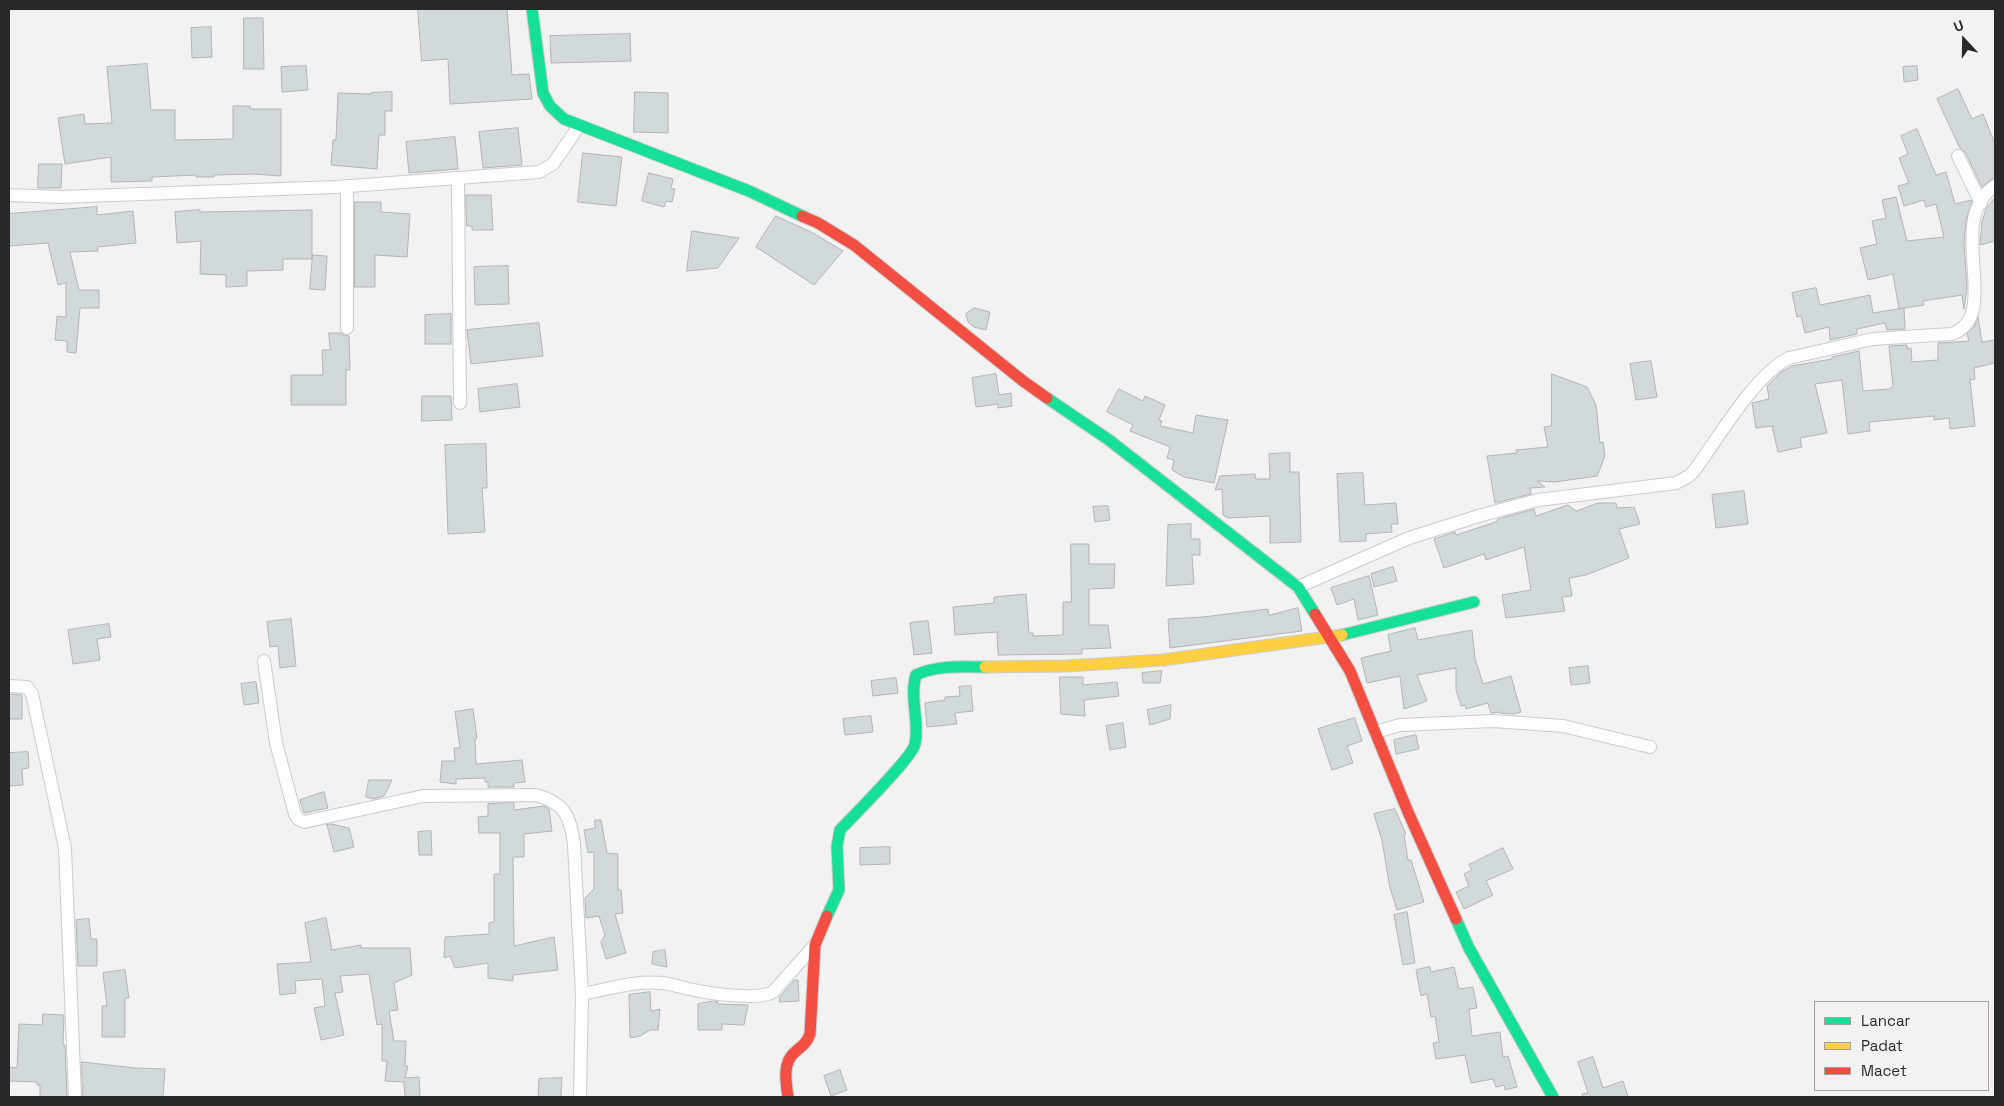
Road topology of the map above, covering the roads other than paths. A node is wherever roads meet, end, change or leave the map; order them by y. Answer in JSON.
{"nodes":[{"id":1,"x":532,"y":9,"type":"edge"},
{"id":2,"x":579,"y":126,"type":"junction"},
{"id":3,"x":1958,"y":156,"type":"dead end"},
{"id":4,"x":458,"y":179,"type":"junction"},
{"id":5,"x":1995,"y":186,"type":"edge"},
{"id":6,"x":346,"y":187,"type":"junction"},
{"id":7,"x":9,"y":195,"type":"edge"},
{"id":8,"x":1981,"y":202,"type":"junction"},
{"id":9,"x":1984,"y":241,"type":"dead end"},
{"id":10,"x":1982,"y":323,"type":"dead end"},
{"id":11,"x":347,"y":328,"type":"dead end"},
{"id":12,"x":460,"y":404,"type":"dead end"},
{"id":13,"x":1298,"y":587,"type":"junction"},
{"id":14,"x":1474,"y":602,"type":"dead end"},
{"id":15,"x":1331,"y":638,"type":"junction"},
{"id":16,"x":264,"y":661,"type":"dead end"},
{"id":17,"x":9,"y":686,"type":"edge"},
{"id":18,"x":1376,"y":732,"type":"junction"},
{"id":19,"x":1650,"y":747,"type":"dead end"},
{"id":20,"x":815,"y":945,"type":"junction"},
{"id":21,"x":582,"y":994,"type":"junction"},
{"id":22,"x":74,"y":1097,"type":"edge"},
{"id":23,"x":580,"y":1097,"type":"edge"},
{"id":24,"x":788,"y":1097,"type":"edge"},
{"id":25,"x":1553,"y":1097,"type":"edge"}],
"edges":[{"from":1,"to":2,"type":"street"},
{"from":2,"to":4,"type":"street"},
{"from":2,"to":13,"type":"street"},
{"from":3,"to":8,"type":"street"},
{"from":4,"to":6,"type":"street"},
{"from":4,"to":12,"type":"street"},
{"from":5,"to":8,"type":"street"},
{"from":6,"to":7,"type":"street"},
{"from":6,"to":11,"type":"street"},
{"from":8,"to":9,"type":"street"},
{"from":10,"to":13,"type":"street"},
{"from":13,"to":15,"type":"street"},
{"from":14,"to":15,"type":"street"},
{"from":15,"to":18,"type":"street"},
{"from":15,"to":20,"type":"street"},
{"from":16,"to":21,"type":"street"},
{"from":17,"to":22,"type":"street"},
{"from":18,"to":19,"type":"street"},
{"from":18,"to":25,"type":"street"},
{"from":20,"to":21,"type":"street"},
{"from":20,"to":24,"type":"street"},
{"from":21,"to":23,"type":"street"}]}
